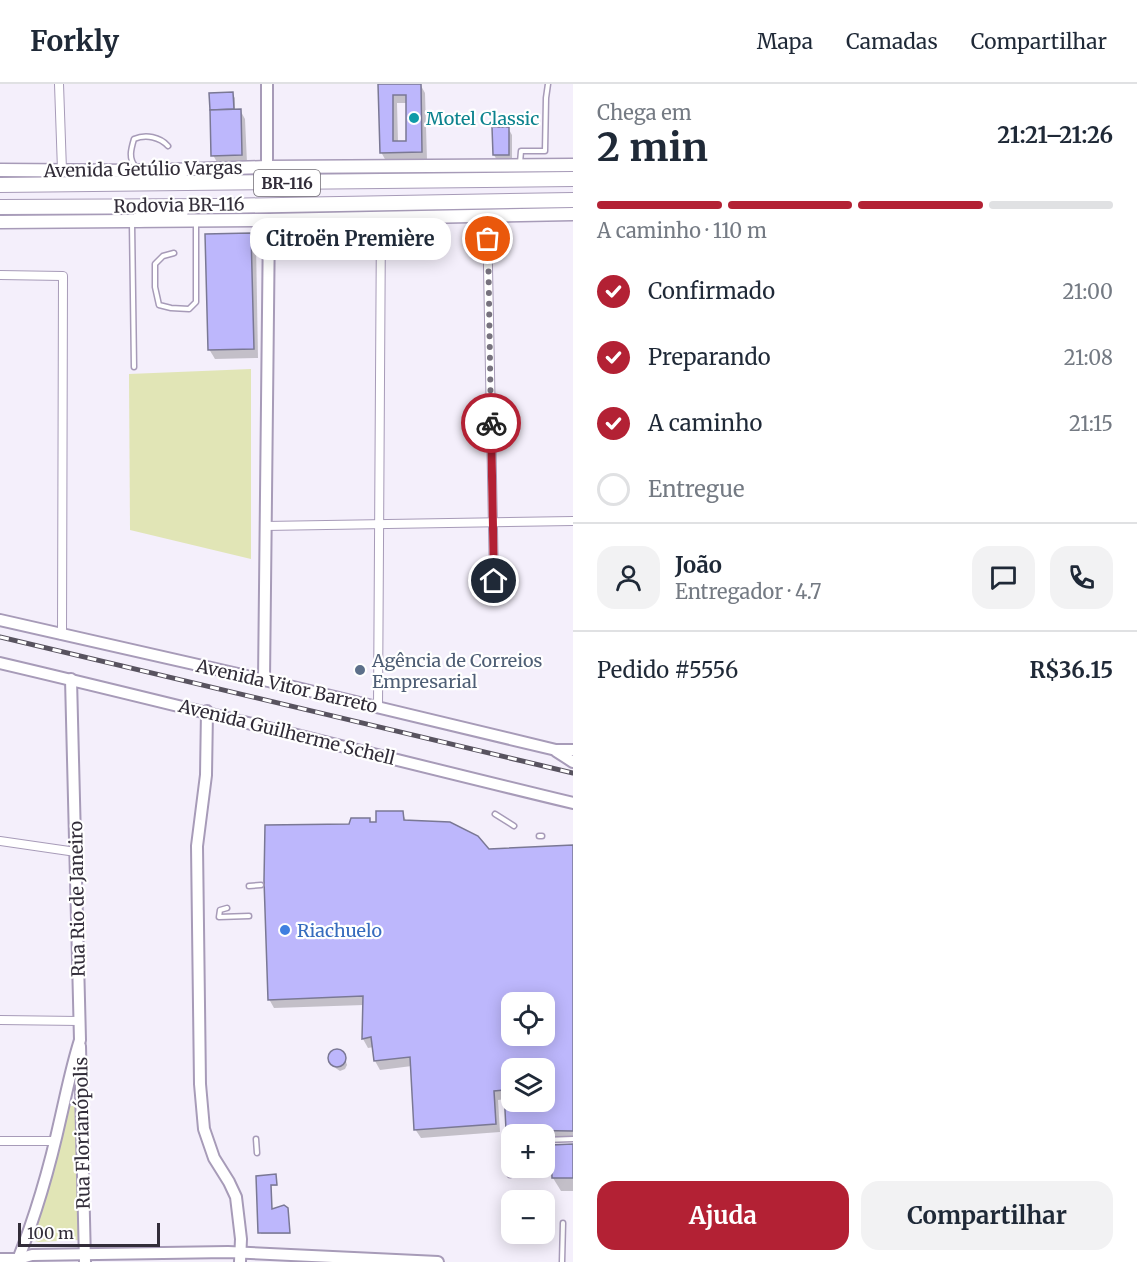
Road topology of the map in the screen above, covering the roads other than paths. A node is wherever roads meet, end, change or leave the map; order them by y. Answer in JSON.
{"nodes":[{"id":1,"x":59,"y":84,"type":"edge"},
{"id":2,"x":267,"y":84,"type":"edge"},
{"id":3,"x":548,"y":84,"type":"edge"},
{"id":4,"x":168,"y":146,"type":"dead end"},
{"id":5,"x":573,"y":165,"type":"edge"},
{"id":6,"x":519,"y":166,"type":"junction"},
{"id":7,"x":267,"y":167,"type":"junction"},
{"id":8,"x":0,"y":170,"type":"edge"},
{"id":9,"x":62,"y":170,"type":"junction"},
{"id":10,"x":139,"y":171,"type":"junction"},
{"id":11,"x":573,"y":178,"type":"edge"},
{"id":12,"x":217,"y":183,"type":"junction"},
{"id":13,"x":0,"y":185,"type":"edge"},
{"id":14,"x":573,"y":200,"type":"edge"},
{"id":15,"x":219,"y":206,"type":"junction"},
{"id":16,"x":0,"y":207,"type":"edge"},
{"id":17,"x":573,"y":214,"type":"edge"},
{"id":18,"x":487,"y":215,"type":"junction"},
{"id":19,"x":381,"y":217,"type":"junction"},
{"id":20,"x":135,"y":220,"type":"junction"},
{"id":21,"x":196,"y":220,"type":"junction"},
{"id":22,"x":269,"y":220,"type":"junction"},
{"id":23,"x":0,"y":222,"type":"edge"},
{"id":24,"x":174,"y":253,"type":"dead end"},
{"id":25,"x":0,"y":275,"type":"edge"},
{"id":26,"x":134,"y":368,"type":"dead end"},
{"id":27,"x":573,"y":521,"type":"edge"},
{"id":28,"x":493,"y":522,"type":"junction"},
{"id":29,"x":380,"y":523,"type":"junction"},
{"id":30,"x":266,"y":526,"type":"junction"},
{"id":31,"x":494,"y":581,"type":"dead end"},
{"id":32,"x":0,"y":620,"type":"edge"},
{"id":33,"x":62,"y":635,"type":"junction"},
{"id":34,"x":0,"y":663,"type":"edge"},
{"id":35,"x":71,"y":680,"type":"junction"},
{"id":36,"x":264,"y":680,"type":"junction"},
{"id":37,"x":378,"y":707,"type":"junction"},
{"id":38,"x":207,"y":711,"type":"junction"},
{"id":39,"x":555,"y":750,"type":"junction"},
{"id":40,"x":573,"y":750,"type":"edge"},
{"id":41,"x":573,"y":762,"type":"edge"},
{"id":42,"x":573,"y":803,"type":"edge"},
{"id":43,"x":495,"y":814,"type":"dead end"},
{"id":44,"x":514,"y":826,"type":"dead end"},
{"id":45,"x":0,"y":841,"type":"edge"},
{"id":46,"x":76,"y":852,"type":"junction"},
{"id":47,"x":261,"y":885,"type":"dead end"},
{"id":48,"x":249,"y":886,"type":"dead end"},
{"id":49,"x":227,"y":908,"type":"dead end"},
{"id":50,"x":249,"y":916,"type":"dead end"},
{"id":51,"x":0,"y":1020,"type":"edge"},
{"id":52,"x":80,"y":1021,"type":"junction"},
{"id":53,"x":80,"y":1040,"type":"junction"},
{"id":54,"x":82,"y":1100,"type":"junction"},
{"id":55,"x":61,"y":1115,"type":"junction"},
{"id":56,"x":256,"y":1139,"type":"dead end"},
{"id":57,"x":573,"y":1139,"type":"edge"},
{"id":58,"x":555,"y":1140,"type":"edge"},
{"id":59,"x":0,"y":1141,"type":"edge"},
{"id":60,"x":55,"y":1141,"type":"junction"},
{"id":61,"x":257,"y":1154,"type":"dead end"},
{"id":62,"x":563,"y":1223,"type":"dead end"},
{"id":63,"x":241,"y":1257,"type":"edge"},
{"id":64,"x":85,"y":1258,"type":"edge"},
{"id":65,"x":0,"y":1259,"type":"edge"},
{"id":66,"x":21,"y":1261,"type":"edge"},
{"id":67,"x":438,"y":1262,"type":"edge"},
{"id":68,"x":562,"y":1262,"type":"edge"}],
"edges":[{"from":1,"to":9,"type":"street"},
{"from":2,"to":7,"type":"main road"},
{"from":3,"to":6,"type":"lane"},
{"from":4,"to":10,"type":"lane"},
{"from":5,"to":6,"type":"main road","name":"Avenida Getúlio Vargas"},
{"from":6,"to":7,"type":"main road","name":"Avenida Getúlio Vargas"},
{"from":7,"to":10,"type":"main road","name":"Avenida Getúlio Vargas"},
{"from":8,"to":9,"type":"main road","name":"Avenida Getúlio Vargas"},
{"from":9,"to":10,"type":"main road","name":"Avenida Getúlio Vargas"},
{"from":10,"to":12,"type":"highway","number":"BR-116"},
{"from":11,"to":12,"type":"highway","name":"Rodovia BR-116","number":"BR-116"},
{"from":12,"to":13,"type":"highway","name":"Rodovia BR-116","number":"BR-116"},
{"from":14,"to":15,"type":"highway","name":"Rodovia BR-116","number":"BR-116"},
{"from":15,"to":16,"type":"highway","name":"Rodovia BR-116","number":"BR-116"},
{"from":15,"to":20,"type":"highway","number":"BR-116"},
{"from":17,"to":18,"type":"main road"},
{"from":18,"to":19,"type":"main road"},
{"from":18,"to":28,"type":"street"},
{"from":19,"to":22,"type":"main road"},
{"from":19,"to":29,"type":"street"},
{"from":20,"to":21,"type":"main road"},
{"from":20,"to":23,"type":"main road"},
{"from":20,"to":26,"type":"lane"},
{"from":21,"to":22,"type":"main road"},
{"from":21,"to":24,"type":"lane"},
{"from":22,"to":30,"type":"main road"},
{"from":25,"to":33,"type":"street"},
{"from":27,"to":28,"type":"street"},
{"from":28,"to":29,"type":"street"},
{"from":28,"to":31,"type":"street"},
{"from":29,"to":30,"type":"street"},
{"from":29,"to":37,"type":"street"},
{"from":30,"to":36,"type":"main road"},
{"from":32,"to":33,"type":"main road","name":"Avenida Vitor Barreto"},
{"from":33,"to":36,"type":"main road","name":"Avenida Vitor Barreto"},
{"from":34,"to":35,"type":"main road","name":"Avenida Guilherme Schell"},
{"from":35,"to":38,"type":"main road","name":"Avenida Guilherme Schell"},
{"from":35,"to":46,"type":"main road","name":"Rua Rio de Janeiro"},
{"from":36,"to":37,"type":"main road","name":"Avenida Vitor Barreto"},
{"from":37,"to":39,"type":"main road","name":"Avenida Vitor Barreto"},
{"from":38,"to":42,"type":"main road","name":"Avenida Guilherme Schell"},
{"from":38,"to":63,"type":"main road"},
{"from":39,"to":40,"type":"main road","name":"Avenida Vitor Barreto"},
{"from":39,"to":41,"type":"main road"},
{"from":43,"to":44,"type":"lane"},
{"from":45,"to":46,"type":"street"},
{"from":46,"to":52,"type":"main road","name":"Rua Rio de Janeiro"},
{"from":47,"to":48,"type":"lane"},
{"from":49,"to":50,"type":"lane"},
{"from":51,"to":52,"type":"street"},
{"from":52,"to":53,"type":"main road","name":"Rua Rio de Janeiro"},
{"from":53,"to":54,"type":"main road","name":"Rua Florianópolis"},
{"from":53,"to":55,"type":"main road","name":"Rua Rio de Janeiro"},
{"from":54,"to":55,"type":"main road"},
{"from":54,"to":64,"type":"main road","name":"Rua Florianópolis"},
{"from":55,"to":60,"type":"main road","name":"Rua Rio de Janeiro"},
{"from":56,"to":61,"type":"lane"},
{"from":57,"to":58,"type":"lane"},
{"from":59,"to":60,"type":"street"},
{"from":60,"to":66,"type":"main road","name":"Rua Rio de Janeiro"},
{"from":62,"to":68,"type":"lane"},
{"from":63,"to":64,"type":"main road"},
{"from":63,"to":67,"type":"main road"},
{"from":64,"to":66,"type":"main road"},
{"from":65,"to":66,"type":"main road"}]}
